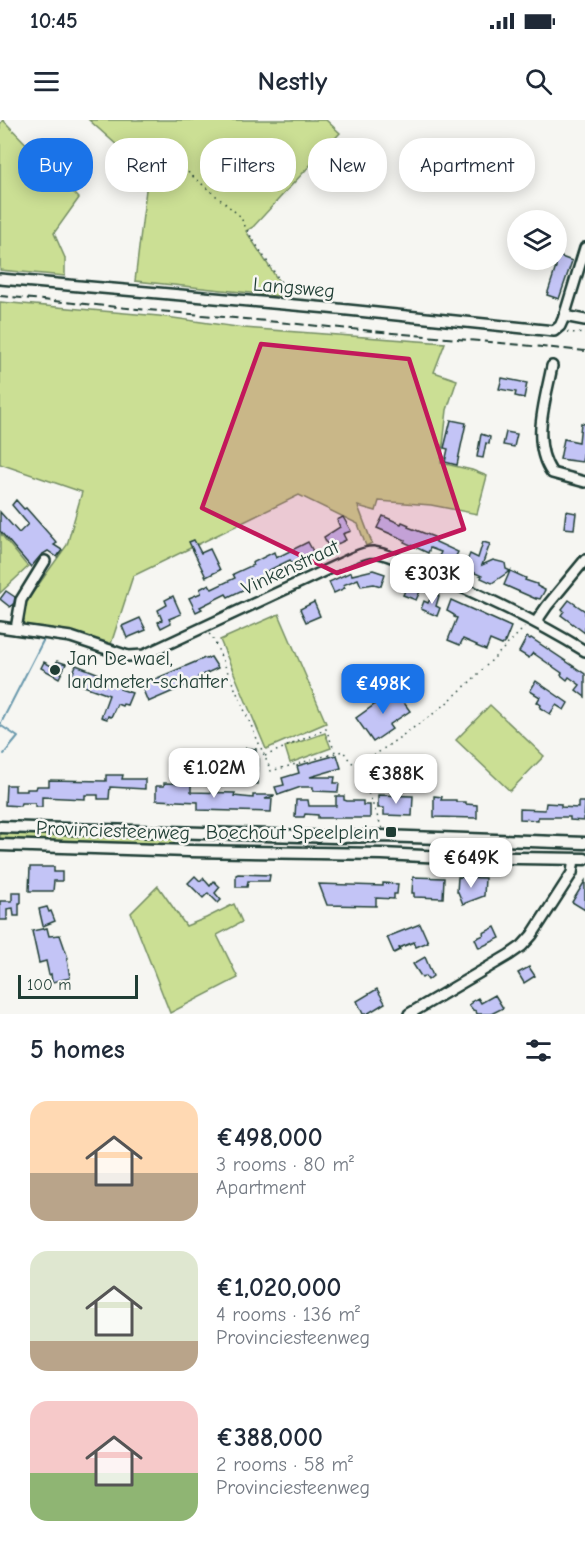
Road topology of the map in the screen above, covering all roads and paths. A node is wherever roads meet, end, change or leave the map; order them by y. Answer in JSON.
{"nodes":[{"id":1,"x":188,"y":172,"type":"edge"},
{"id":2,"x":585,"y":248,"type":"edge"},
{"id":3,"x":0,"y":279,"type":"edge"},
{"id":4,"x":295,"y":305,"type":"junction"},
{"id":5,"x":564,"y":316,"type":"junction"},
{"id":6,"x":585,"y":320,"type":"edge"},
{"id":7,"x":554,"y":331,"type":"junction"},
{"id":8,"x":585,"y":334,"type":"edge"},
{"id":9,"x":552,"y":366,"type":"dead end"},
{"id":10,"x":585,"y":482,"type":"edge"},
{"id":11,"x":585,"y":560,"type":"edge"},
{"id":12,"x":45,"y":561,"type":"dead end"},
{"id":13,"x":534,"y":621,"type":"junction"},
{"id":14,"x":0,"y":627,"type":"edge"},
{"id":15,"x":16,"y":629,"type":"junction"},
{"id":16,"x":212,"y":636,"type":"dead end"},
{"id":17,"x":585,"y":651,"type":"edge"},
{"id":18,"x":335,"y":753,"type":"junction"},
{"id":19,"x":264,"y":756,"type":"junction"},
{"id":20,"x":358,"y":767,"type":"junction"},
{"id":21,"x":0,"y":827,"type":"edge"},
{"id":22,"x":381,"y":830,"type":"dead end"},
{"id":23,"x":414,"y":837,"type":"junction"},
{"id":24,"x":585,"y":843,"type":"edge"},
{"id":25,"x":0,"y":845,"type":"edge"},
{"id":26,"x":405,"y":856,"type":"junction"},
{"id":27,"x":579,"y":859,"type":"edge"},
{"id":28,"x":409,"y":1014,"type":"edge"}],
"edges":[{"from":1,"to":4,"type":"path"},
{"from":2,"to":5,"type":"street"},
{"from":3,"to":4,"type":"street","name":"Langsweg"},
{"from":4,"to":7,"type":"street","name":"Langsweg"},
{"from":5,"to":6,"type":"street"},
{"from":5,"to":7,"type":"street"},
{"from":7,"to":8,"type":"path"},
{"from":9,"to":10,"type":"street"},
{"from":11,"to":13,"type":"street"},
{"from":12,"to":15,"type":"street"},
{"from":13,"to":15,"type":"street","name":"Vinkenstraat"},
{"from":13,"to":17,"type":"street","name":"Vinkenstraat"},
{"from":13,"to":20,"type":"path"},
{"from":14,"to":15,"type":"street","name":"Vinkenstraat"},
{"from":16,"to":19,"type":"path"},
{"from":18,"to":19,"type":"path"},
{"from":18,"to":19,"type":"path"},
{"from":18,"to":20,"type":"path"},
{"from":20,"to":22,"type":"path"},
{"from":21,"to":23,"type":"main road","name":"Provinciesteenweg"},
{"from":23,"to":24,"type":"main road","name":"Provinciesteenweg"},
{"from":23,"to":26,"type":"main road"},
{"from":25,"to":26,"type":"main road","name":"Provinciesteenweg"},
{"from":26,"to":27,"type":"main road","name":"Provinciesteenweg"},
{"from":27,"to":28,"type":"street"}]}
